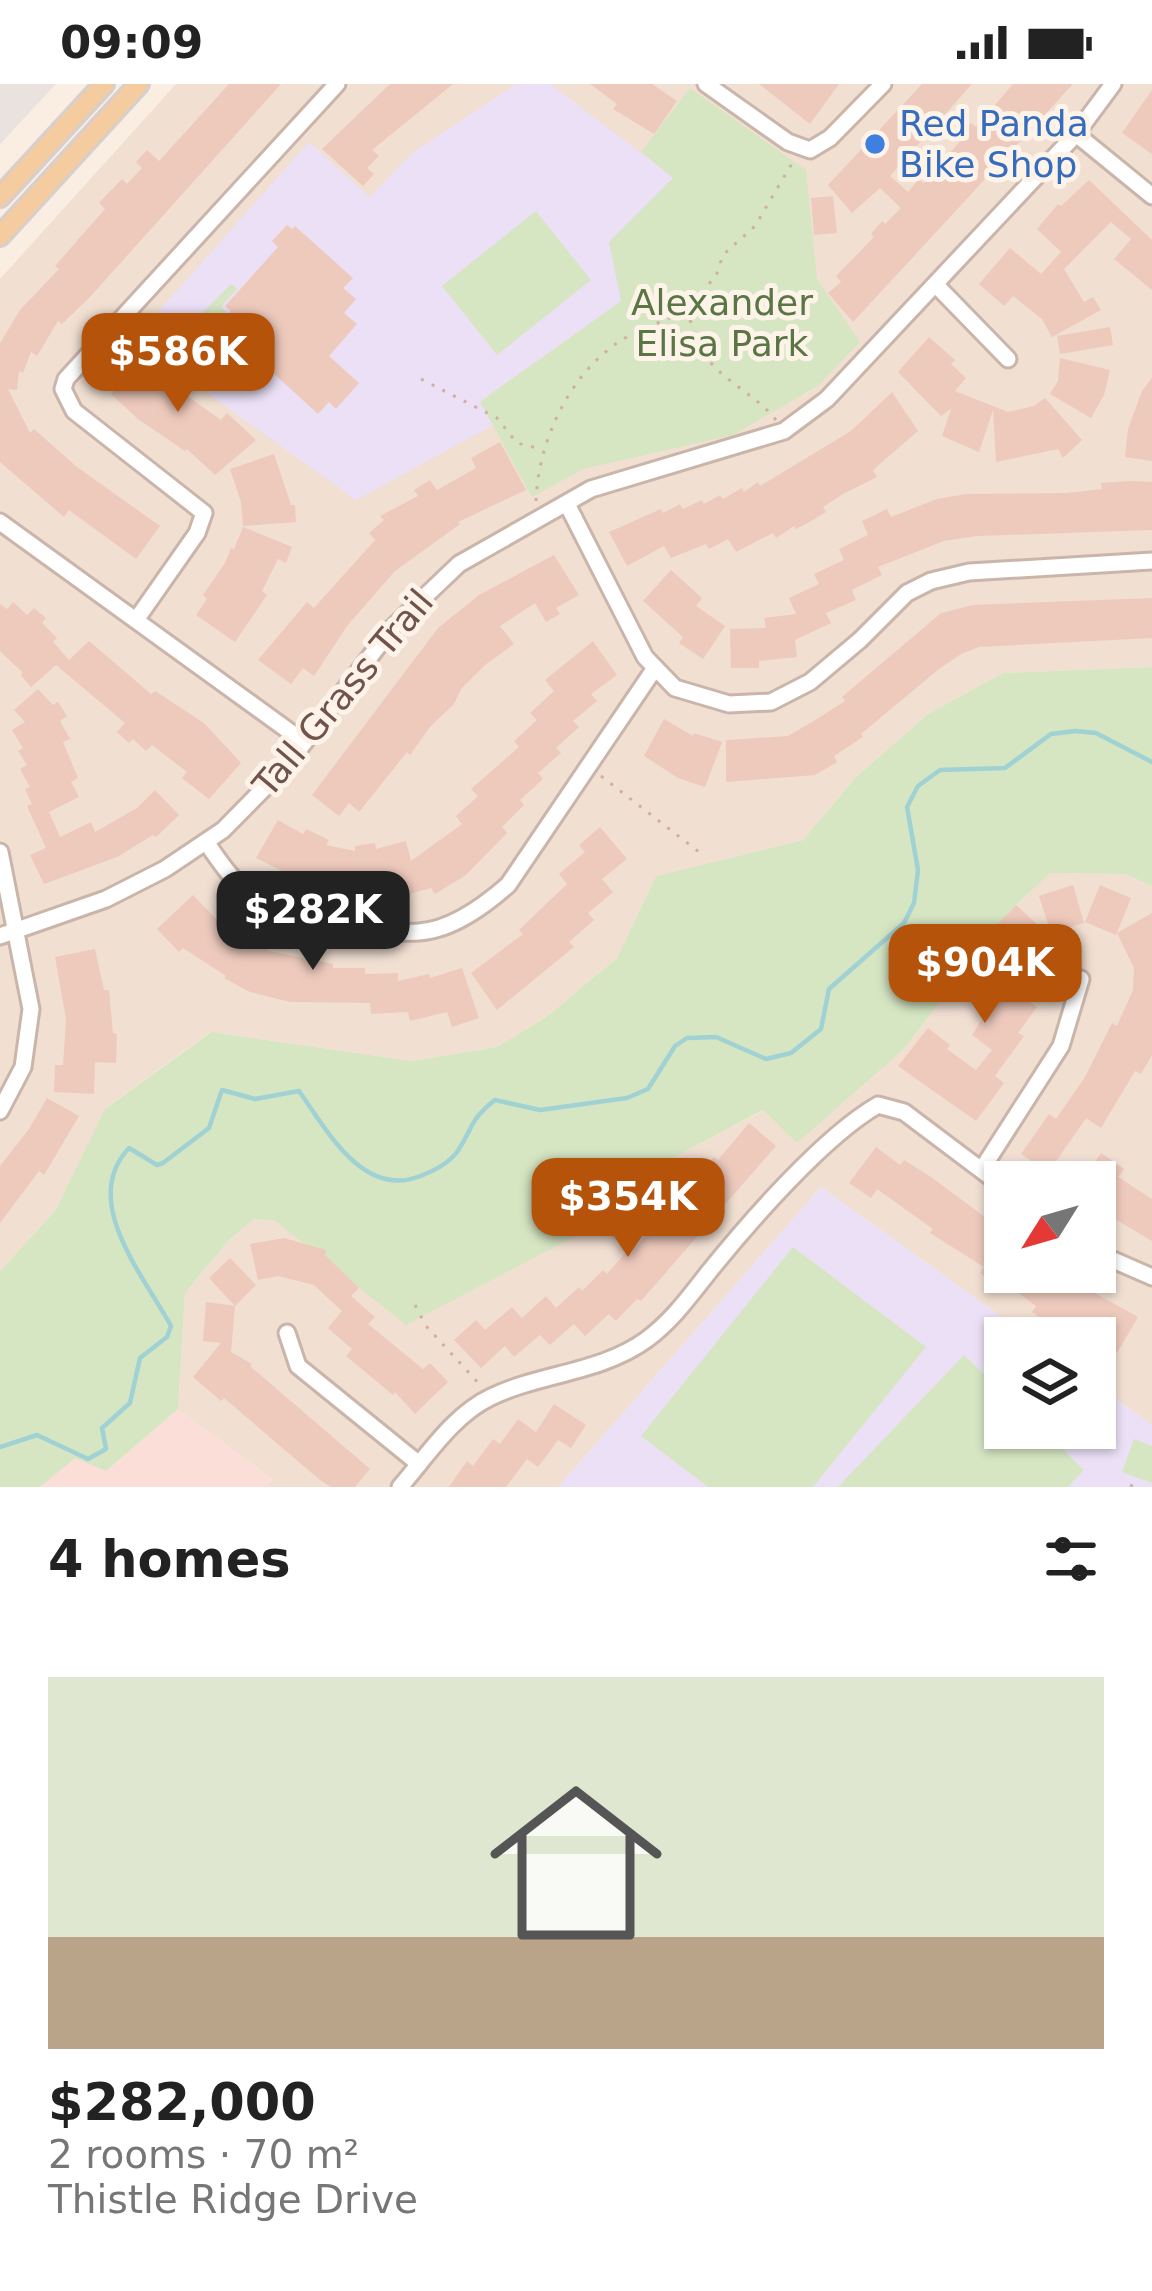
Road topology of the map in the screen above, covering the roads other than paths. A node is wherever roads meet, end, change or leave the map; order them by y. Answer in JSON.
{"nodes":[{"id":1,"x":104,"y":84,"type":"edge"},
{"id":2,"x":139,"y":84,"type":"edge"},
{"id":3,"x":337,"y":84,"type":"edge"},
{"id":4,"x":706,"y":84,"type":"edge"},
{"id":5,"x":883,"y":84,"type":"edge"},
{"id":6,"x":1113,"y":84,"type":"edge"},
{"id":7,"x":1076,"y":134,"type":"junction"},
{"id":8,"x":1152,"y":196,"type":"edge"},
{"id":9,"x":0,"y":197,"type":"edge"},
{"id":10,"x":0,"y":236,"type":"edge"},
{"id":11,"x":936,"y":285,"type":"junction"},
{"id":12,"x":1008,"y":359,"type":"dead end"},
{"id":13,"x":567,"y":504,"type":"junction"},
{"id":14,"x":0,"y":522,"type":"edge"},
{"id":15,"x":1152,"y":561,"type":"edge"},
{"id":16,"x":136,"y":620,"type":"junction"},
{"id":17,"x":655,"y":668,"type":"junction"},
{"id":18,"x":304,"y":742,"type":"junction"},
{"id":19,"x":206,"y":842,"type":"junction"},
{"id":20,"x":0,"y":852,"type":"edge"},
{"id":21,"x":7,"y":934,"type":"edge"},
{"id":22,"x":1081,"y":979,"type":"dead end"},
{"id":23,"x":0,"y":1111,"type":"edge"},
{"id":24,"x":982,"y":1169,"type":"joint"},
{"id":25,"x":1116,"y":1261,"type":"edge"},
{"id":26,"x":1152,"y":1277,"type":"edge"},
{"id":27,"x":287,"y":1333,"type":"dead end"},
{"id":28,"x":419,"y":1464,"type":"junction"},
{"id":29,"x":400,"y":1487,"type":"edge"}],
"edges":[{"from":1,"to":9,"type":"main road"},
{"from":2,"to":10,"type":"main road"},
{"from":3,"to":16,"type":"street"},
{"from":4,"to":5,"type":"street"},
{"from":6,"to":7,"type":"street","name":"Tall Grass Trail"},
{"from":7,"to":8,"type":"street"},
{"from":7,"to":11,"type":"street","name":"Tall Grass Trail"},
{"from":11,"to":12,"type":"street"},
{"from":11,"to":13,"type":"street","name":"Tall Grass Trail"},
{"from":13,"to":17,"type":"street"},
{"from":13,"to":18,"type":"street","name":"Tall Grass Trail"},
{"from":14,"to":16,"type":"street"},
{"from":15,"to":17,"type":"street"},
{"from":16,"to":18,"type":"street"},
{"from":17,"to":19,"type":"street"},
{"from":18,"to":19,"type":"street","name":"Tall Grass Trail"},
{"from":19,"to":21,"type":"street","name":"Tall Grass Trail"},
{"from":20,"to":21,"type":"street"},
{"from":21,"to":23,"type":"street"},
{"from":22,"to":24,"type":"street"},
{"from":24,"to":28,"type":"street"},
{"from":25,"to":26,"type":"street"},
{"from":27,"to":28,"type":"street"},
{"from":28,"to":29,"type":"street"}]}
